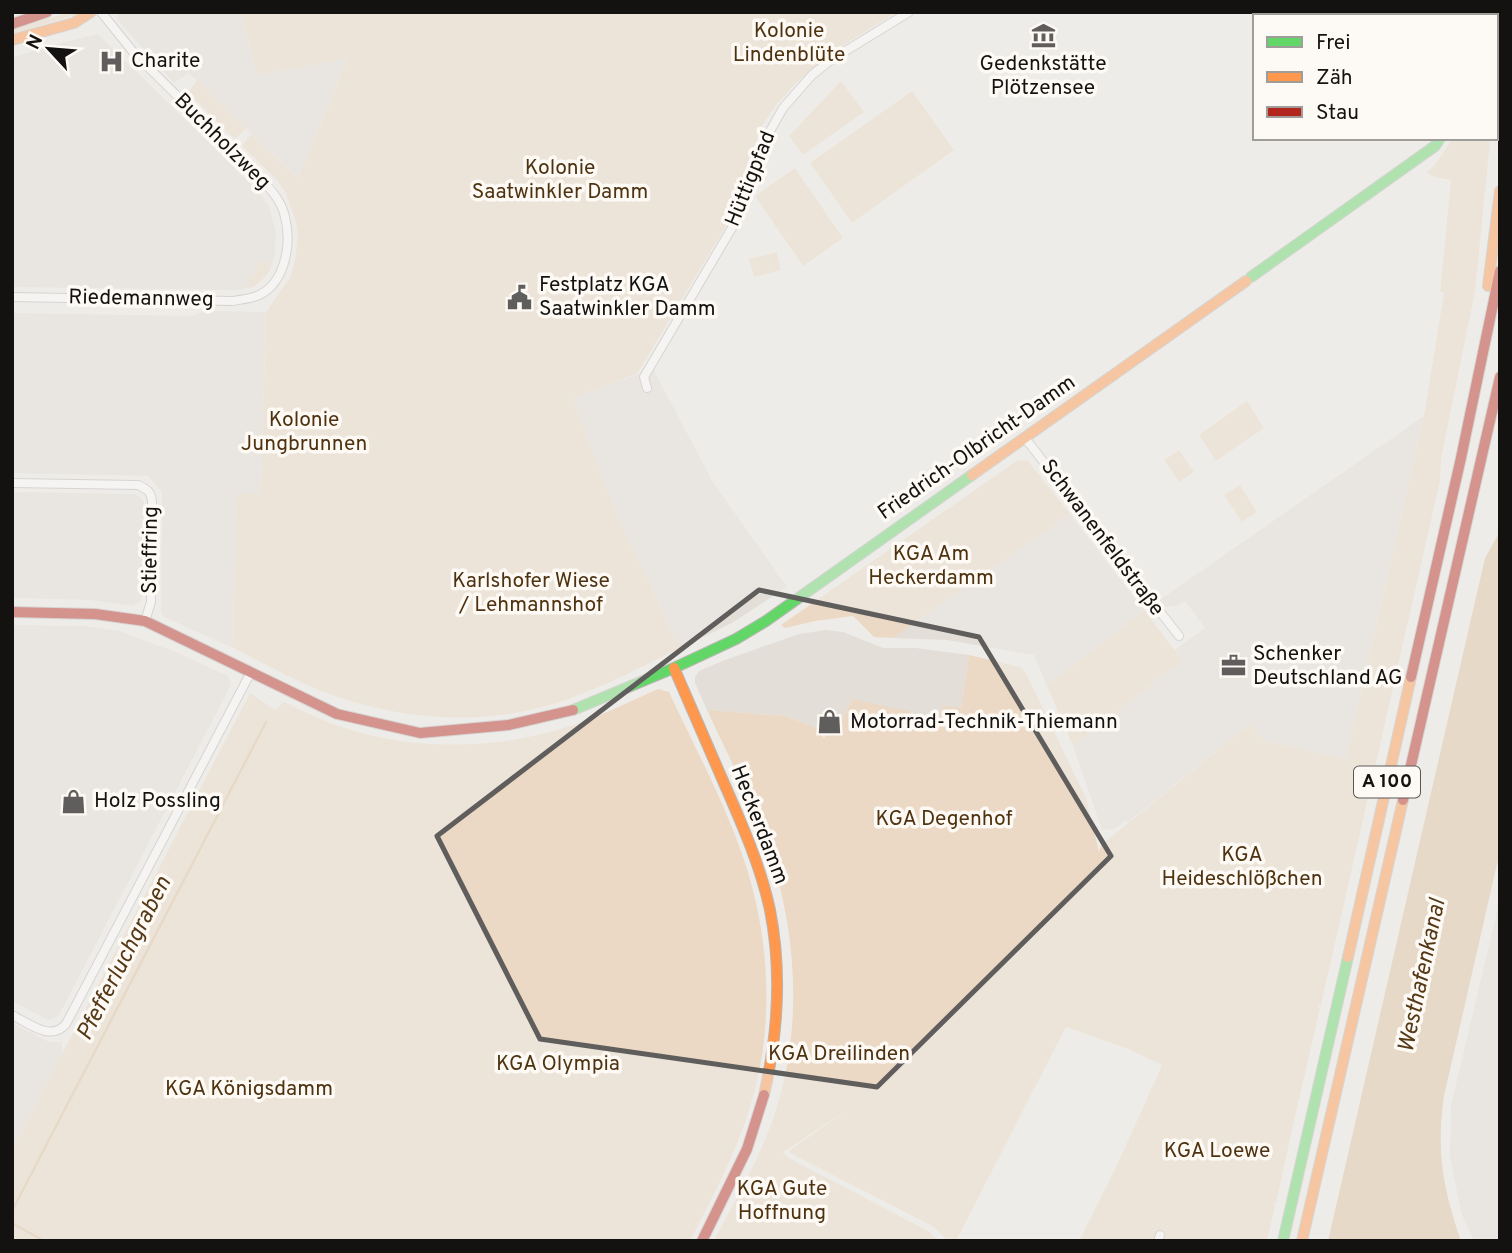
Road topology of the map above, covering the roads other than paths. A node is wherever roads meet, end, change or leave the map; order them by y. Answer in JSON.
{"nodes":[{"id":1,"x":47,"y":12,"type":"edge"},
{"id":2,"x":91,"y":12,"type":"edge"},
{"id":3,"x":101,"y":12,"type":"edge"},
{"id":4,"x":909,"y":12,"type":"edge"},
{"id":5,"x":12,"y":24,"type":"edge"},
{"id":6,"x":12,"y":40,"type":"edge"},
{"id":7,"x":1439,"y":140,"type":"edge"},
{"id":8,"x":1500,"y":191,"type":"edge"},
{"id":9,"x":1500,"y":271,"type":"edge"},
{"id":10,"x":268,"y":289,"type":"joint"},
{"id":11,"x":12,"y":297,"type":"edge"},
{"id":12,"x":1490,"y":323,"type":"junction"},
{"id":13,"x":1500,"y":377,"type":"edge"},
{"id":14,"x":647,"y":388,"type":"dead end"},
{"id":15,"x":1025,"y":438,"type":"junction"},
{"id":16,"x":12,"y":483,"type":"edge"},
{"id":17,"x":12,"y":612,"type":"edge"},
{"id":18,"x":145,"y":621,"type":"junction"},
{"id":19,"x":1178,"y":636,"type":"dead end"},
{"id":20,"x":674,"y":668,"type":"junction"},
{"id":21,"x":251,"y":672,"type":"junction"},
{"id":22,"x":12,"y":1014,"type":"edge"},
{"id":23,"x":702,"y":1241,"type":"edge"},
{"id":24,"x":1283,"y":1241,"type":"edge"},
{"id":25,"x":1302,"y":1241,"type":"edge"}],
"edges":[{"from":1,"to":5,"type":"main road"},
{"from":2,"to":6,"type":"main road"},
{"from":3,"to":10,"type":"street","name":"Buchholzweg"},
{"from":4,"to":14,"type":"street","name":"Hüttigpfad"},
{"from":7,"to":15,"type":"main road","name":"Friedrich-Olbricht-Damm"},
{"from":8,"to":12,"type":"main road"},
{"from":9,"to":12,"type":"main road","number":"A 100"},
{"from":10,"to":11,"type":"street","name":"Riedemannweg"},
{"from":12,"to":24,"type":"main road","number":"A 100"},
{"from":13,"to":25,"type":"main road","number":"A 100"},
{"from":15,"to":19,"type":"street","name":"Schwanenfeldstraße"},
{"from":15,"to":20,"type":"main road","name":"Friedrich-Olbricht-Damm"},
{"from":16,"to":18,"type":"street","name":"Stieffring"},
{"from":17,"to":18,"type":"main road","name":"Friedrich-Olbricht-Damm"},
{"from":18,"to":21,"type":"main road","name":"Friedrich-Olbricht-Damm"},
{"from":20,"to":21,"type":"main road","name":"Friedrich-Olbricht-Damm"},
{"from":20,"to":23,"type":"main road","name":"Heckerdamm"},
{"from":21,"to":22,"type":"street"}]}
